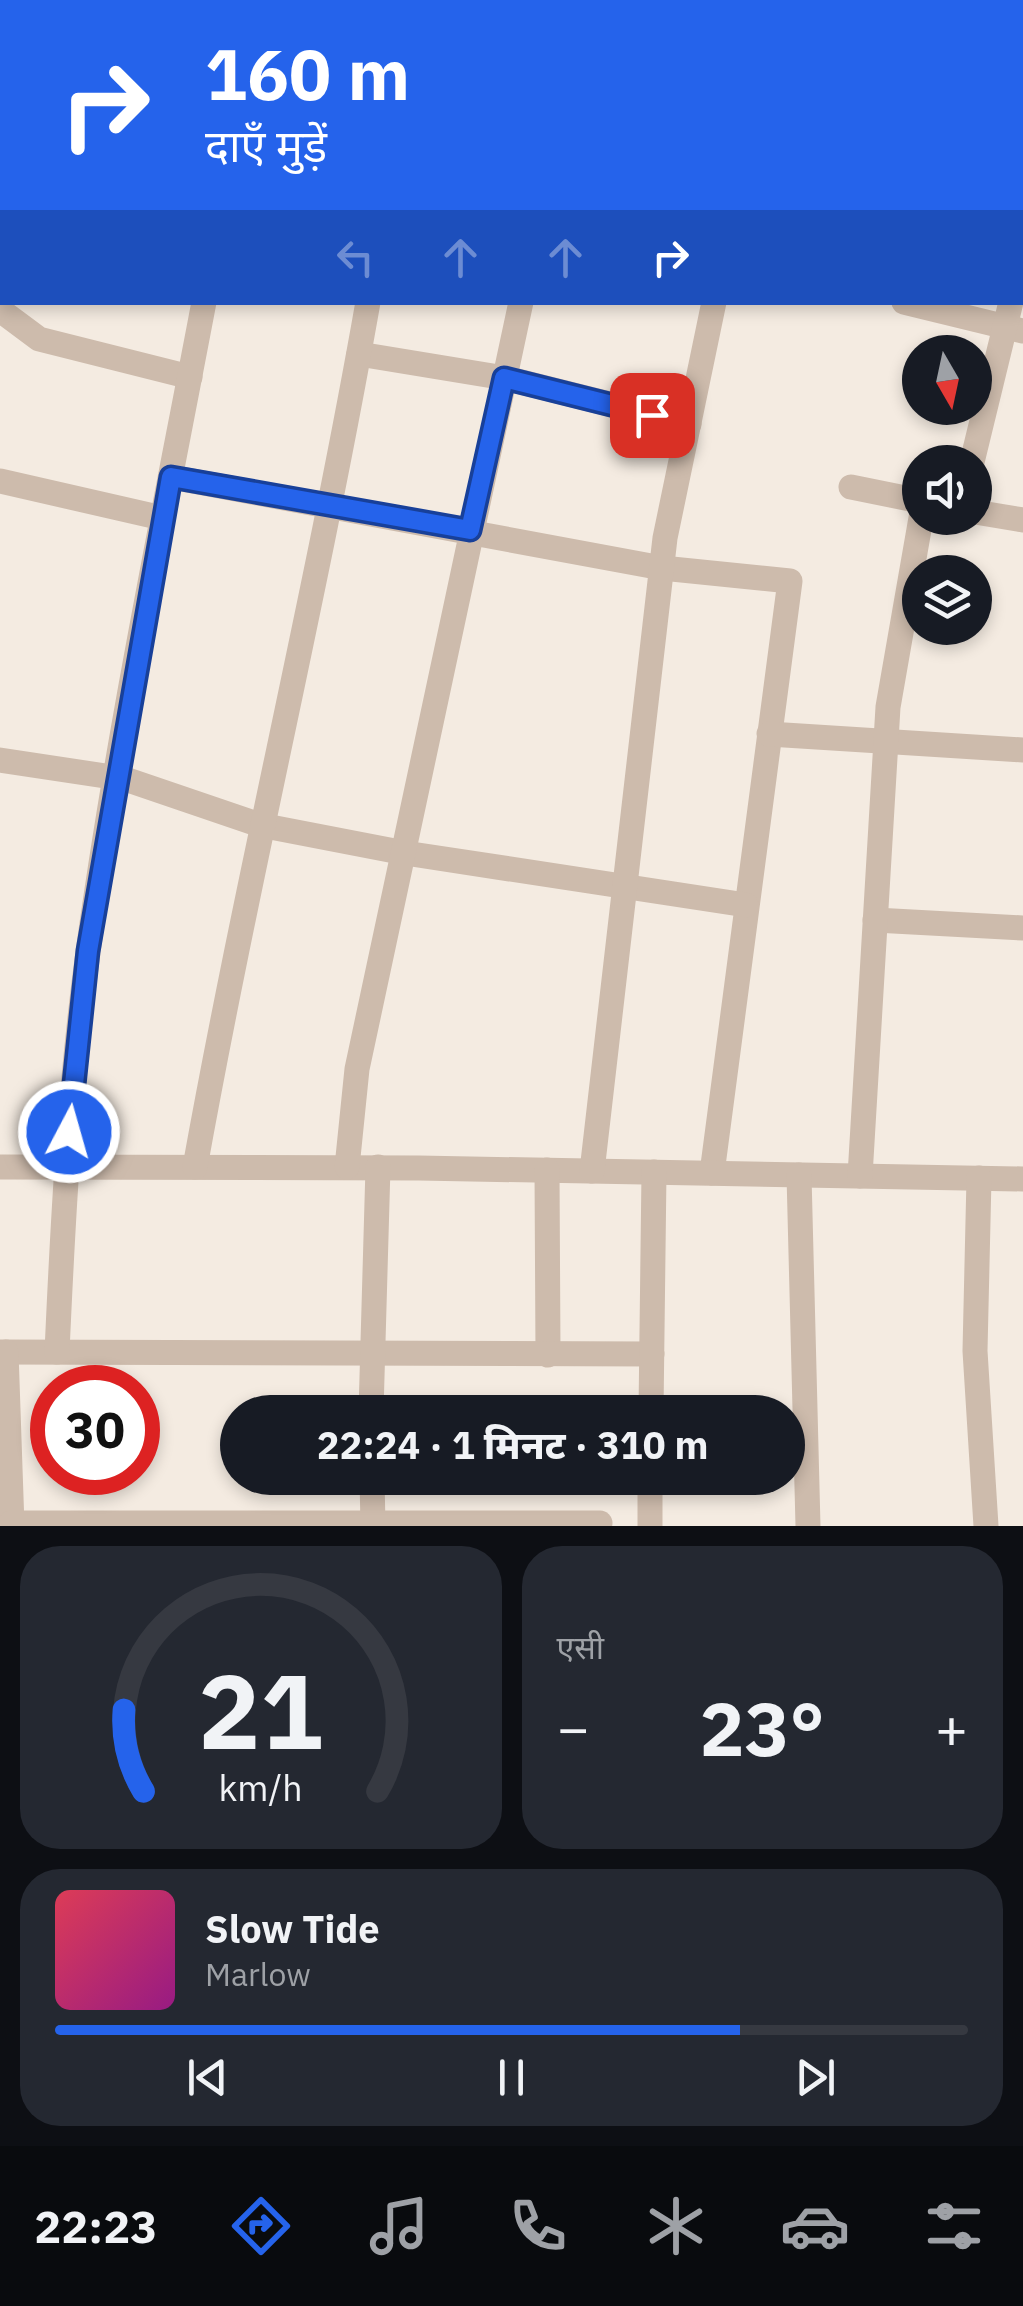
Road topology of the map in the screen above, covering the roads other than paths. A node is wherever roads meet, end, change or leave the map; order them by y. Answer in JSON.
{"nodes":[{"id":1,"x":203,"y":305,"type":"edge"},
{"id":2,"x":367,"y":305,"type":"edge"},
{"id":3,"x":520,"y":305,"type":"edge"},
{"id":4,"x":713,"y":305,"type":"edge"},
{"id":5,"x":922,"y":305,"type":"edge"},
{"id":6,"x":0,"y":310,"type":"edge"},
{"id":7,"x":1013,"y":320,"type":"edge"},
{"id":8,"x":359,"y":354,"type":"junction"},
{"id":9,"x":190,"y":377,"type":"junction"},
{"id":10,"x":504,"y":378,"type":"junction"},
{"id":11,"x":689,"y":424,"type":"junction"},
{"id":12,"x":977,"y":445,"type":"edge"},
{"id":13,"x":171,"y":477,"type":"junction"},
{"id":14,"x":0,"y":481,"type":"edge"},
{"id":15,"x":851,"y":487,"type":"dead end"},
{"id":16,"x":902,"y":497,"type":"edge"},
{"id":17,"x":330,"y":509,"type":"junction"},
{"id":18,"x":992,"y":515,"type":"edge"},
{"id":19,"x":162,"y":518,"type":"junction"},
{"id":20,"x":1023,"y":520,"type":"edge"},
{"id":21,"x":470,"y":530,"type":"junction"},
{"id":22,"x":918,"y":535,"type":"edge"},
{"id":23,"x":662,"y":568,"type":"junction"},
{"id":24,"x":769,"y":734,"type":"junction"},
{"id":25,"x":886,"y":740,"type":"junction"},
{"id":26,"x":1023,"y":750,"type":"edge"},
{"id":27,"x":0,"y":760,"type":"edge"},
{"id":28,"x":118,"y":778,"type":"junction"},
{"id":29,"x":260,"y":825,"type":"junction"},
{"id":30,"x":405,"y":853,"type":"junction"},
{"id":31,"x":624,"y":887,"type":"junction"},
{"id":32,"x":746,"y":904,"type":"junction"},
{"id":33,"x":875,"y":920,"type":"junction"},
{"id":34,"x":1023,"y":928,"type":"edge"},
{"id":35,"x":346,"y":1167,"type":"junction"},
{"id":36,"x":378,"y":1167,"type":"junction"},
{"id":37,"x":0,"y":1168,"type":"edge"},
{"id":38,"x":65,"y":1168,"type":"junction"},
{"id":39,"x":196,"y":1168,"type":"junction"},
{"id":40,"x":547,"y":1170,"type":"junction"},
{"id":41,"x":592,"y":1171,"type":"junction"},
{"id":42,"x":654,"y":1172,"type":"junction"},
{"id":43,"x":712,"y":1173,"type":"junction"},
{"id":44,"x":799,"y":1175,"type":"junction"},
{"id":45,"x":860,"y":1176,"type":"junction"},
{"id":46,"x":979,"y":1178,"type":"junction"},
{"id":47,"x":1023,"y":1179,"type":"edge"},
{"id":48,"x":3,"y":1352,"type":"edge"},
{"id":49,"x":57,"y":1352,"type":"junction"},
{"id":50,"x":370,"y":1352,"type":"junction"},
{"id":51,"x":652,"y":1354,"type":"junction"},
{"id":52,"x":548,"y":1355,"type":"junction"},
{"id":53,"x":371,"y":1395,"type":"edge"},
{"id":54,"x":651,"y":1395,"type":"edge"},
{"id":55,"x":372,"y":1495,"type":"edge"},
{"id":56,"x":650,"y":1495,"type":"edge"},
{"id":57,"x":600,"y":1522,"type":"dead end"},
{"id":58,"x":237,"y":1524,"type":"edge"},
{"id":59,"x":373,"y":1524,"type":"edge"},
{"id":60,"x":559,"y":1524,"type":"edge"},
{"id":61,"x":12,"y":1525,"type":"edge"},
{"id":62,"x":650,"y":1526,"type":"edge"},
{"id":63,"x":808,"y":1526,"type":"edge"},
{"id":64,"x":986,"y":1526,"type":"edge"}],
"edges":[{"from":1,"to":9,"type":"street"},
{"from":2,"to":8,"type":"street"},
{"from":3,"to":10,"type":"street"},
{"from":4,"to":11,"type":"street"},
{"from":5,"to":7,"type":"street"},
{"from":6,"to":9,"type":"street"},
{"from":7,"to":12,"type":"street"},
{"from":8,"to":10,"type":"street"},
{"from":8,"to":17,"type":"street"},
{"from":9,"to":13,"type":"street"},
{"from":10,"to":11,"type":"street"},
{"from":10,"to":21,"type":"street"},
{"from":11,"to":23,"type":"street"},
{"from":13,"to":17,"type":"street"},
{"from":13,"to":19,"type":"street"},
{"from":14,"to":19,"type":"street"},
{"from":15,"to":16,"type":"street"},
{"from":17,"to":21,"type":"street"},
{"from":17,"to":29,"type":"street"},
{"from":18,"to":20,"type":"street"},
{"from":19,"to":28,"type":"street"},
{"from":21,"to":23,"type":"street"},
{"from":21,"to":30,"type":"street"},
{"from":22,"to":25,"type":"street"},
{"from":23,"to":24,"type":"street"},
{"from":23,"to":31,"type":"street"},
{"from":24,"to":25,"type":"street"},
{"from":24,"to":32,"type":"street"},
{"from":25,"to":26,"type":"street"},
{"from":25,"to":33,"type":"street"},
{"from":27,"to":28,"type":"street"},
{"from":28,"to":29,"type":"street"},
{"from":28,"to":38,"type":"street"},
{"from":29,"to":30,"type":"street"},
{"from":29,"to":39,"type":"street"},
{"from":30,"to":31,"type":"street"},
{"from":30,"to":35,"type":"street"},
{"from":31,"to":32,"type":"street"},
{"from":31,"to":41,"type":"street"},
{"from":32,"to":43,"type":"street"},
{"from":33,"to":34,"type":"street"},
{"from":33,"to":45,"type":"street"},
{"from":35,"to":36,"type":"street"},
{"from":35,"to":39,"type":"street"},
{"from":36,"to":40,"type":"street"},
{"from":36,"to":50,"type":"street"},
{"from":37,"to":38,"type":"street"},
{"from":38,"to":39,"type":"street"},
{"from":38,"to":49,"type":"street"},
{"from":40,"to":41,"type":"street"},
{"from":40,"to":52,"type":"street"},
{"from":41,"to":42,"type":"street"},
{"from":42,"to":43,"type":"street"},
{"from":42,"to":51,"type":"street"},
{"from":43,"to":44,"type":"street"},
{"from":44,"to":45,"type":"street"},
{"from":44,"to":63,"type":"street"},
{"from":45,"to":46,"type":"street"},
{"from":46,"to":47,"type":"street"},
{"from":46,"to":64,"type":"street"},
{"from":48,"to":49,"type":"street"},
{"from":48,"to":61,"type":"street"},
{"from":49,"to":50,"type":"street"},
{"from":50,"to":52,"type":"street"},
{"from":50,"to":53,"type":"street"},
{"from":51,"to":52,"type":"street"},
{"from":51,"to":54,"type":"street"},
{"from":55,"to":59,"type":"street"},
{"from":56,"to":62,"type":"street"},
{"from":57,"to":60,"type":"street"},
{"from":58,"to":59,"type":"street"},
{"from":58,"to":61,"type":"street"},
{"from":59,"to":60,"type":"street"}]}
